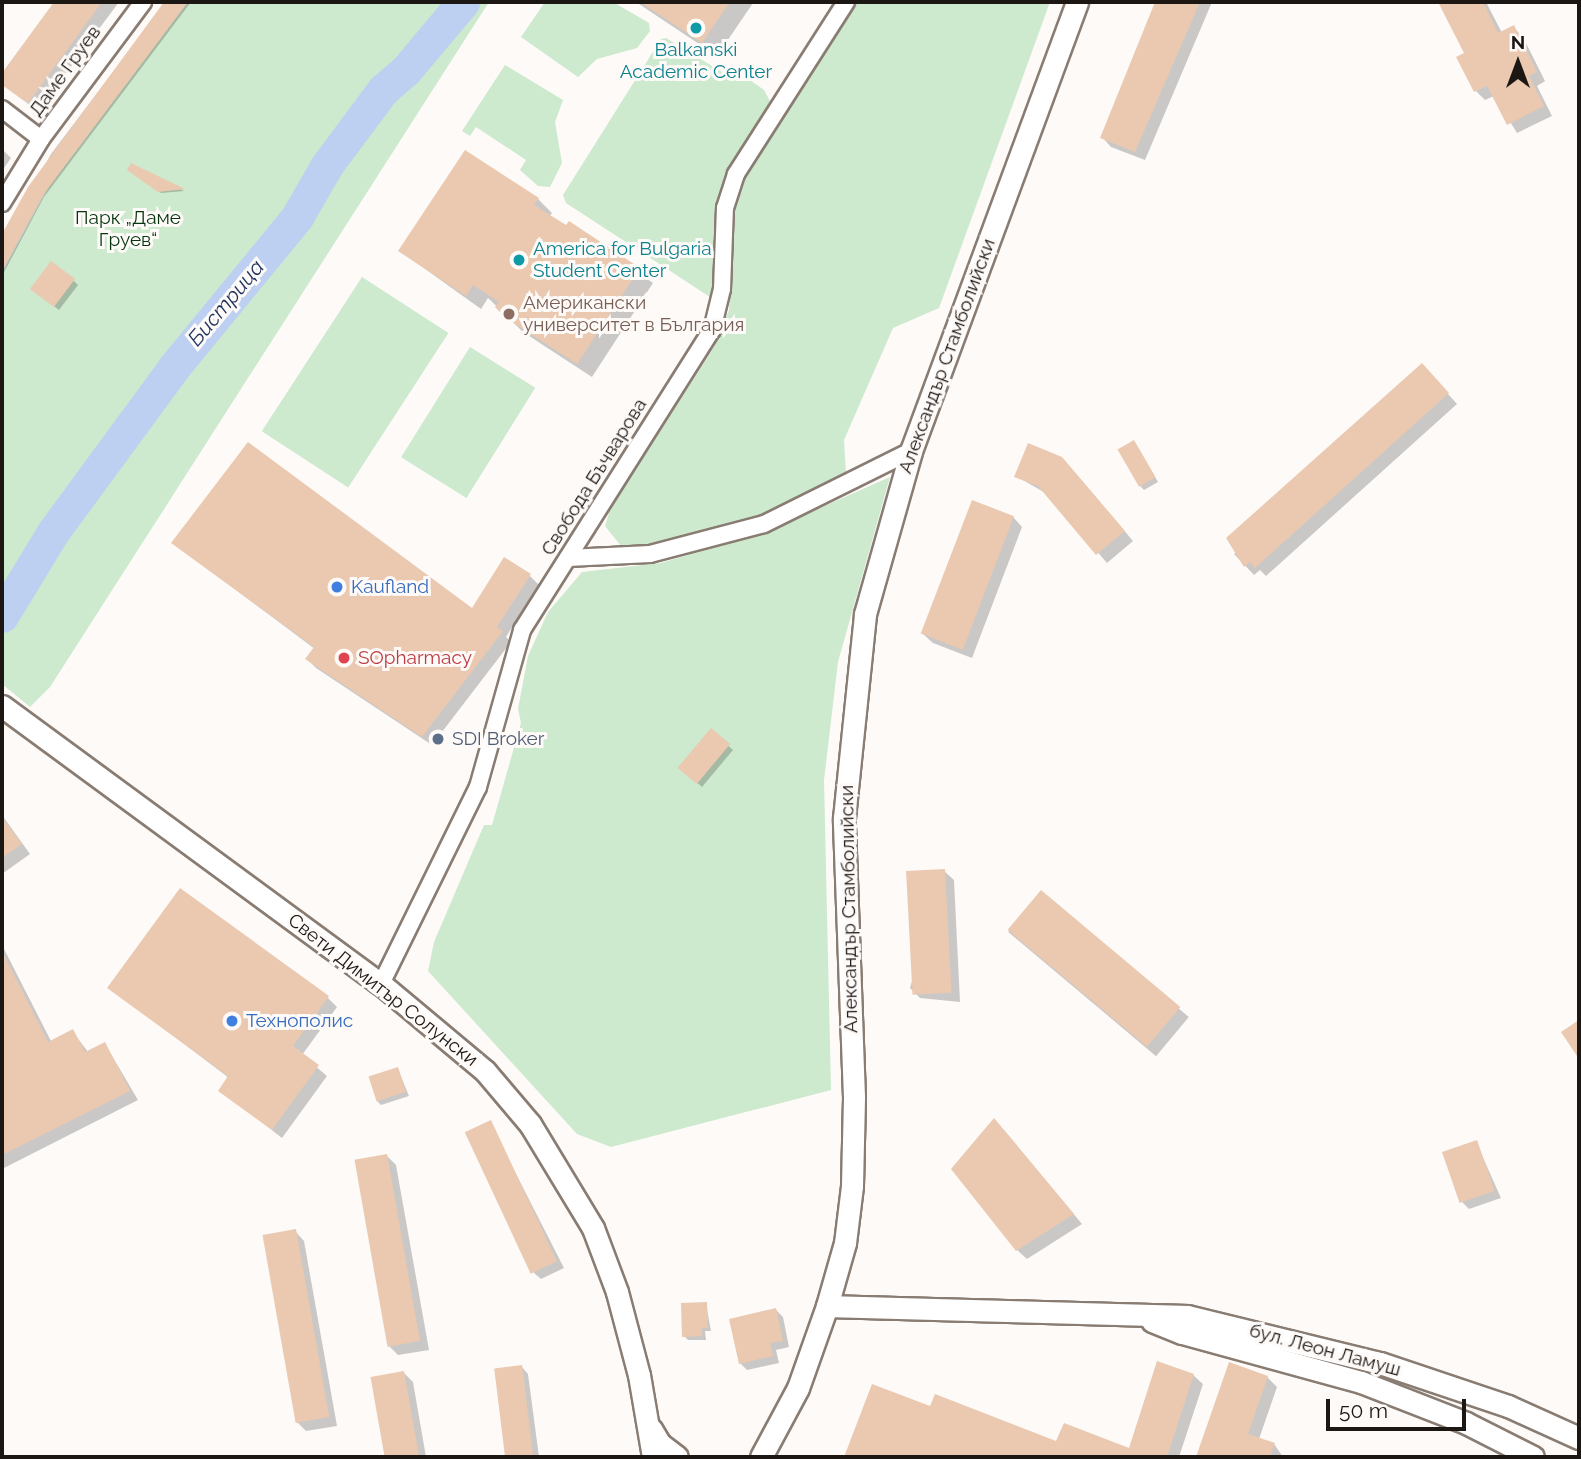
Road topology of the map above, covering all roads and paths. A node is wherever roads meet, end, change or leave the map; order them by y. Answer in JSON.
{"nodes":[{"id":1,"x":143,"y":2,"type":"edge"},
{"id":2,"x":846,"y":2,"type":"edge"},
{"id":3,"x":1077,"y":2,"type":"edge"},
{"id":4,"x":2,"y":109,"type":"edge"},
{"id":5,"x":41,"y":139,"type":"junction"},
{"id":6,"x":2,"y":203,"type":"edge"},
{"id":7,"x":911,"y":451,"type":"junction"},
{"id":8,"x":568,"y":558,"type":"junction"},
{"id":9,"x":9,"y":712,"type":"edge"},
{"id":10,"x":381,"y":984,"type":"junction"},
{"id":11,"x":827,"y":1306,"type":"junction"},
{"id":12,"x":1144,"y":1317,"type":"junction"},
{"id":13,"x":648,"y":1424,"type":"junction"},
{"id":14,"x":1579,"y":1438,"type":"edge"},
{"id":15,"x":653,"y":1457,"type":"edge"},
{"id":16,"x":677,"y":1457,"type":"edge"},
{"id":17,"x":761,"y":1457,"type":"edge"},
{"id":18,"x":1533,"y":1457,"type":"edge"}],
"edges":[{"from":1,"to":5,"type":"street","name":"Даме Груев"},
{"from":2,"to":8,"type":"street","name":"Свобода Бъчварова"},
{"from":3,"to":7,"type":"street","name":"Александър Стамболийски"},
{"from":4,"to":5,"type":"street"},
{"from":5,"to":6,"type":"street","name":"Даме Груев"},
{"from":7,"to":8,"type":"street"},
{"from":7,"to":11,"type":"street","name":"Александър Стамболийски"},
{"from":8,"to":10,"type":"street","name":"Свобода Бъчварова"},
{"from":9,"to":10,"type":"street","name":"Свети Димитър Солунски"},
{"from":10,"to":13,"type":"street","name":"Свети Димитър Солунски"},
{"from":11,"to":12,"type":"street","name":"бул. Леон Ламуш"},
{"from":11,"to":17,"type":"street","name":"Александър Стамболийски"},
{"from":12,"to":14,"type":"street","name":"бул. Леон Ламуш"},
{"from":12,"to":18,"type":"street","name":"бул. Леон Ламуш"},
{"from":13,"to":15,"type":"street","name":"Свети Димитър Солунски"},
{"from":13,"to":16,"type":"street"}]}
